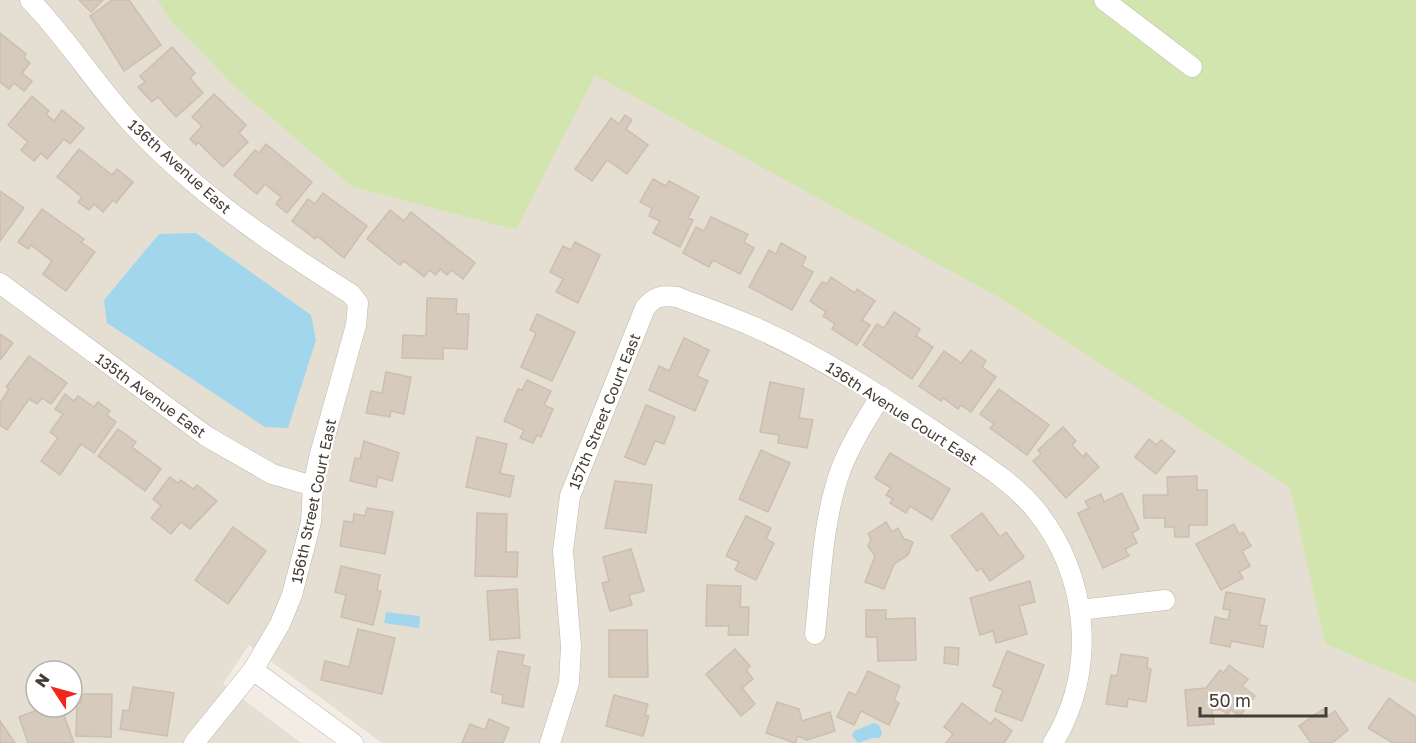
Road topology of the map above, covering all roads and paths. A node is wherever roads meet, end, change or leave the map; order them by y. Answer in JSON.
{"nodes":[{"id":1,"x":30,"y":0,"type":"edge"},
{"id":2,"x":1104,"y":0,"type":"edge"},
{"id":3,"x":1192,"y":67,"type":"dead end"},
{"id":4,"x":0,"y":283,"type":"edge"},
{"id":5,"x":656,"y":297,"type":"joint"},
{"id":6,"x":358,"y":303,"type":"joint"},
{"id":7,"x":881,"y":396,"type":"junction"},
{"id":8,"x":313,"y":486,"type":"junction"},
{"id":9,"x":1165,"y":600,"type":"dead end"},
{"id":10,"x":1080,"y":610,"type":"junction"},
{"id":11,"x":815,"y":634,"type":"dead end"},
{"id":12,"x":253,"y":670,"type":"junction"},
{"id":13,"x":194,"y":743,"type":"edge"},
{"id":14,"x":353,"y":743,"type":"edge"},
{"id":15,"x":550,"y":743,"type":"edge"},
{"id":16,"x":1053,"y":743,"type":"edge"}],
"edges":[{"from":1,"to":6,"type":"street","name":"136th Avenue East"},
{"from":2,"to":3,"type":"street"},
{"from":4,"to":8,"type":"street","name":"135th Avenue East"},
{"from":5,"to":7,"type":"street","name":"136th Avenue Court East"},
{"from":5,"to":15,"type":"street","name":"157th Street Court East"},
{"from":6,"to":8,"type":"street","name":"156th Street Court East"},
{"from":7,"to":10,"type":"street","name":"136th Avenue Court East"},
{"from":7,"to":11,"type":"street"},
{"from":8,"to":12,"type":"street","name":"156th Street Court East"},
{"from":9,"to":10,"type":"street"},
{"from":10,"to":16,"type":"street","name":"136th Avenue Court East"},
{"from":12,"to":13,"type":"street","name":"156th Street Court East"},
{"from":12,"to":14,"type":"street"}]}
